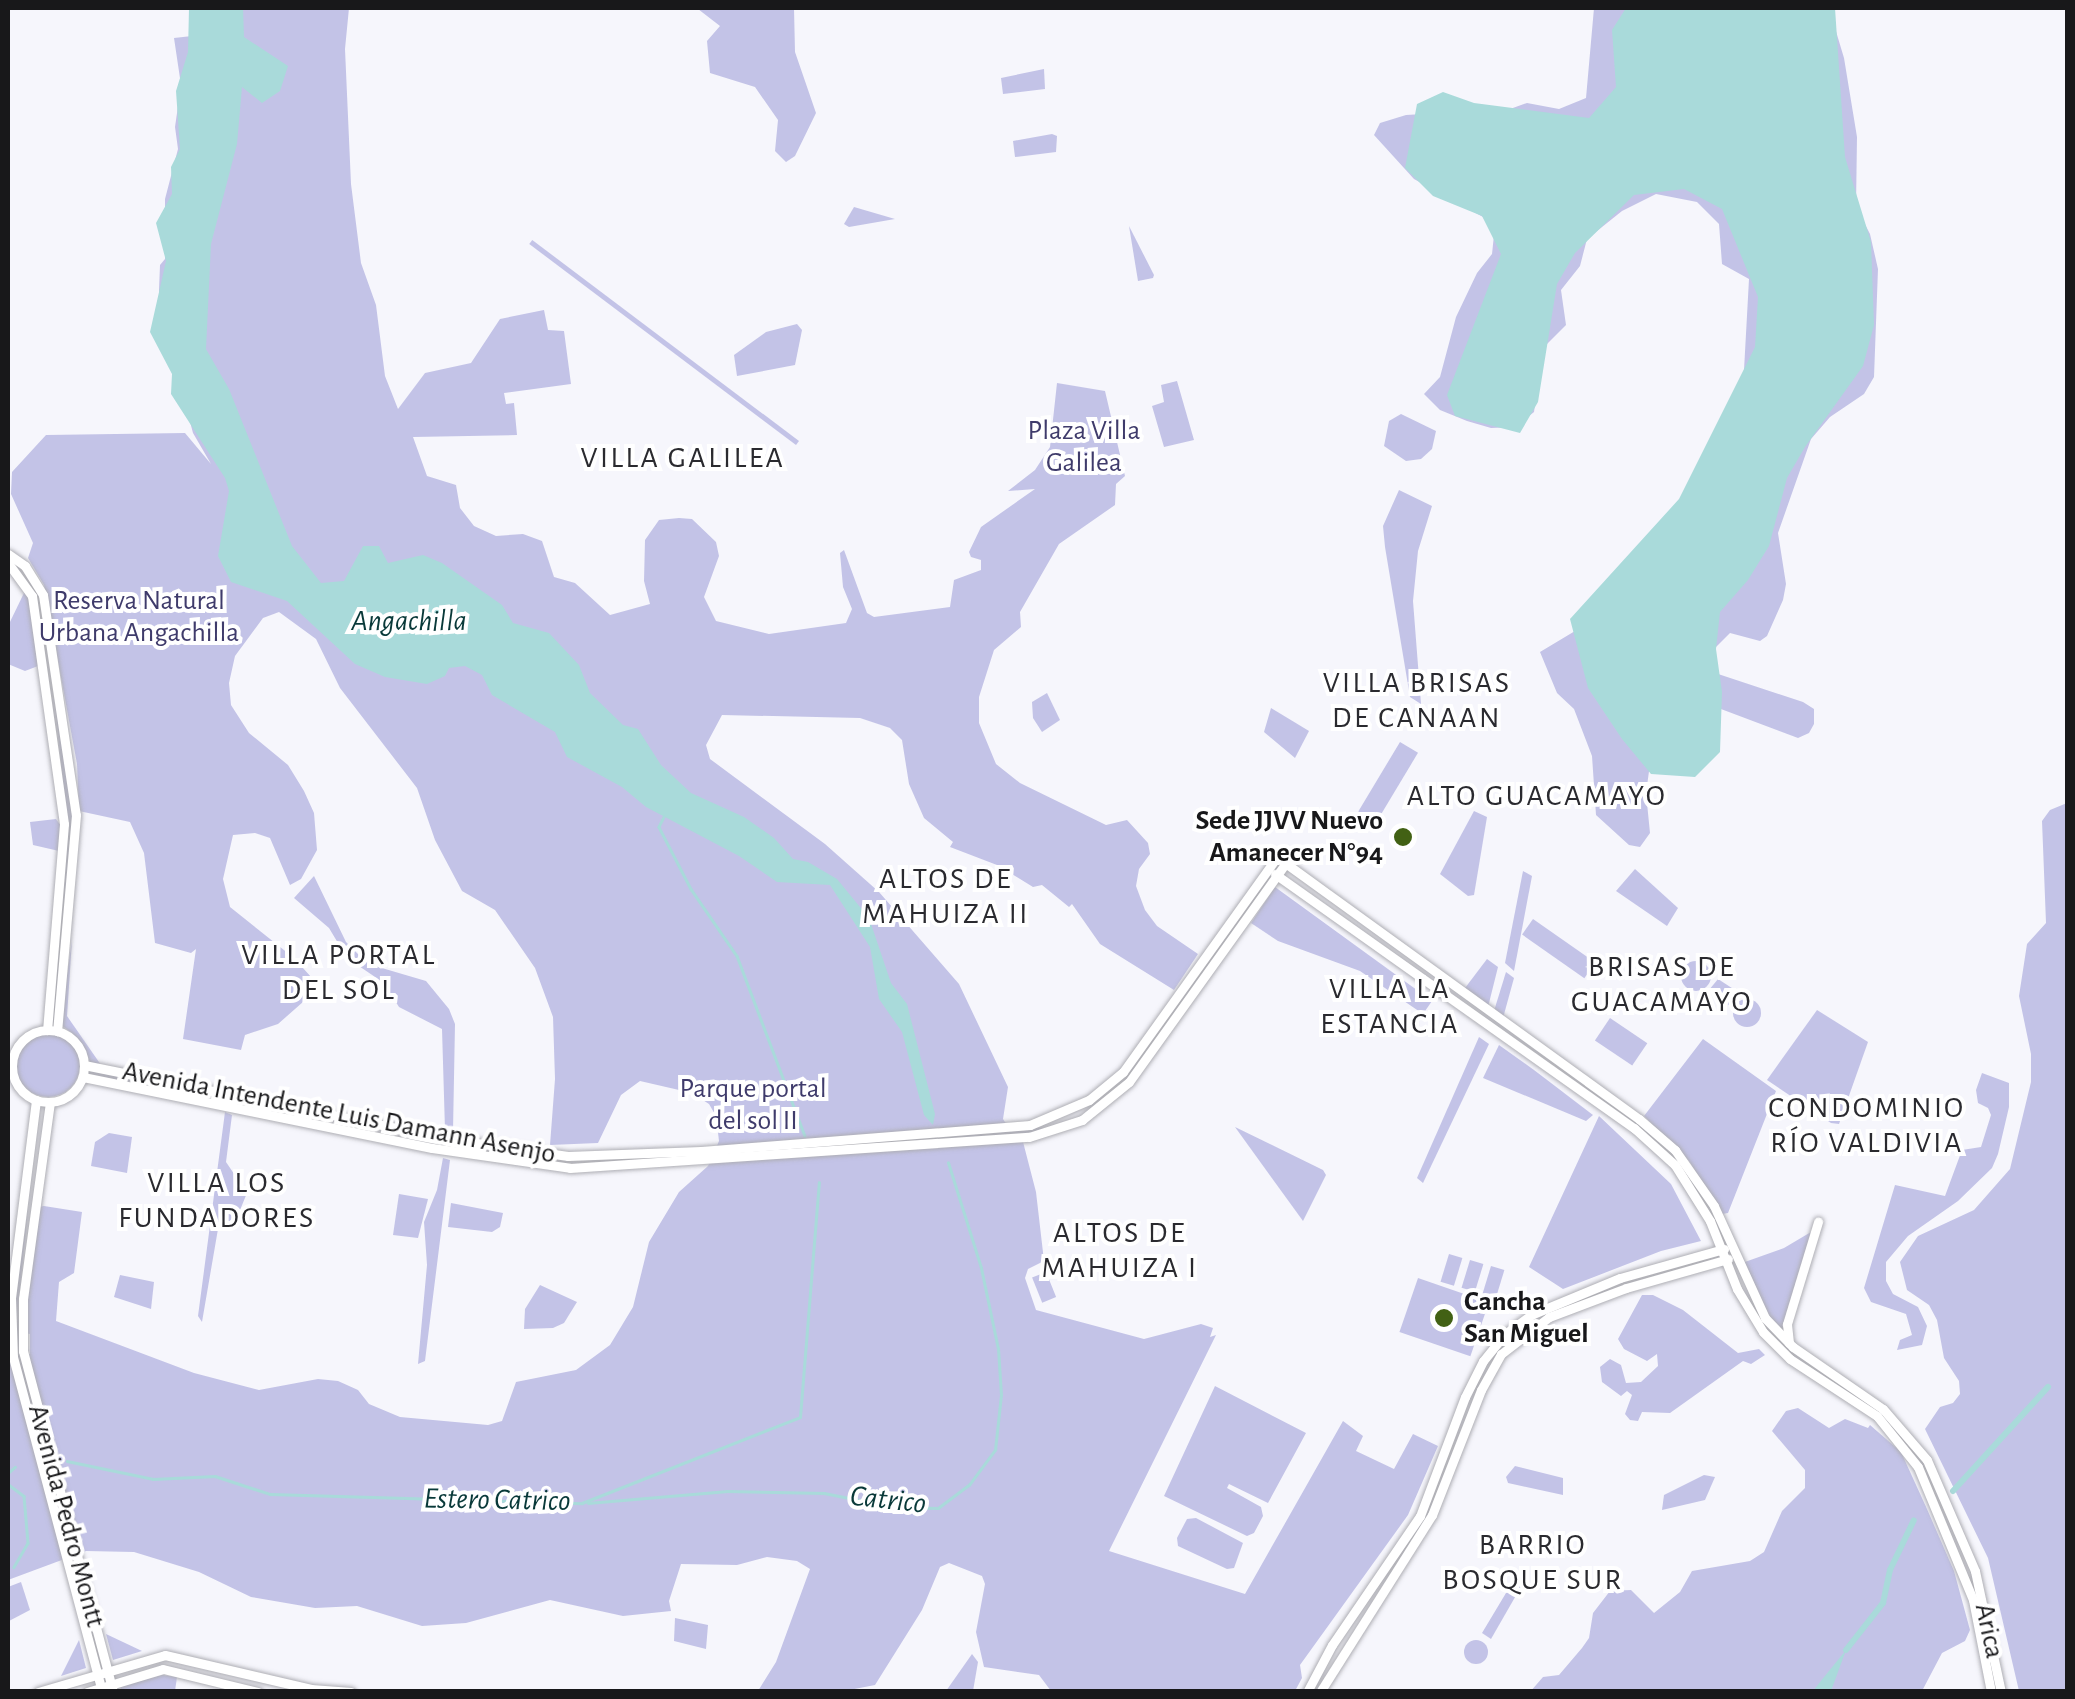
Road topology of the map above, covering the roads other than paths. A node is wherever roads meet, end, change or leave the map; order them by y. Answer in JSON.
{"nodes":[{"id":1,"x":8,"y":554,"type":"edge"},
{"id":2,"x":8,"y":563,"type":"edge"},
{"id":3,"x":1273,"y":872,"type":"junction"},
{"id":4,"x":52,"y":1030,"type":"junction"},
{"id":5,"x":84,"y":1065,"type":"junction"},
{"id":6,"x":82,"y":1077,"type":"junction"},
{"id":7,"x":36,"y":1100,"type":"junction"},
{"id":8,"x":50,"y":1102,"type":"junction"},
{"id":9,"x":1818,"y":1222,"type":"dead end"},
{"id":10,"x":1728,"y":1254,"type":"junction"},
{"id":11,"x":1789,"y":1344,"type":"junction"},
{"id":12,"x":1490,"y":1351,"type":"junction"},
{"id":13,"x":1478,"y":1396,"type":"junction"},
{"id":14,"x":1434,"y":1498,"type":"junction"},
{"id":15,"x":1969,"y":1572,"type":"junction"},
{"id":16,"x":102,"y":1672,"type":"junction"},
{"id":17,"x":107,"y":1689,"type":"edge"},
{"id":18,"x":38,"y":1692,"type":"edge"},
{"id":19,"x":87,"y":1692,"type":"edge"},
{"id":20,"x":258,"y":1692,"type":"edge"},
{"id":21,"x":351,"y":1692,"type":"edge"},
{"id":22,"x":1308,"y":1692,"type":"edge"},
{"id":23,"x":1320,"y":1692,"type":"edge"},
{"id":24,"x":1991,"y":1692,"type":"edge"},
{"id":25,"x":2002,"y":1692,"type":"edge"}],
"edges":[{"from":1,"to":4,"type":"main road"},
{"from":2,"to":4,"type":"main road"},
{"from":3,"to":5,"type":"main road","name":"Avenida Intendente Luis Damann Asenjo"},
{"from":3,"to":6,"type":"main road","name":"Avenida Intendente Luis Damann Asenjo"},
{"from":3,"to":10,"type":"main road"},
{"from":3,"to":10,"type":"main road"},
{"from":4,"to":5,"type":"main road"},
{"from":4,"to":7,"type":"main road"},
{"from":5,"to":6,"type":"main road"},
{"from":6,"to":8,"type":"main road"},
{"from":7,"to":8,"type":"main road"},
{"from":7,"to":16,"type":"main road","name":"Avenida Pedro Montt"},
{"from":8,"to":16,"type":"main road","name":"Avenida Pedro Montt"},
{"from":9,"to":11,"type":"main road"},
{"from":10,"to":11,"type":"main road"},
{"from":10,"to":12,"type":"main road"},
{"from":10,"to":13,"type":"main road"},
{"from":10,"to":15,"type":"main road"},
{"from":11,"to":15,"type":"main road"},
{"from":12,"to":13,"type":"main road"},
{"from":12,"to":14,"type":"main road"},
{"from":13,"to":14,"type":"main road"},
{"from":14,"to":22,"type":"main road"},
{"from":14,"to":23,"type":"main road"},
{"from":15,"to":24,"type":"main road","name":"Arica"},
{"from":15,"to":25,"type":"main road","name":"Arica"},
{"from":16,"to":17,"type":"main road","name":"Avenida Pedro Montt"},
{"from":16,"to":18,"type":"main road"},
{"from":16,"to":21,"type":"main road"},
{"from":17,"to":19,"type":"main road"},
{"from":17,"to":20,"type":"main road"}]}
